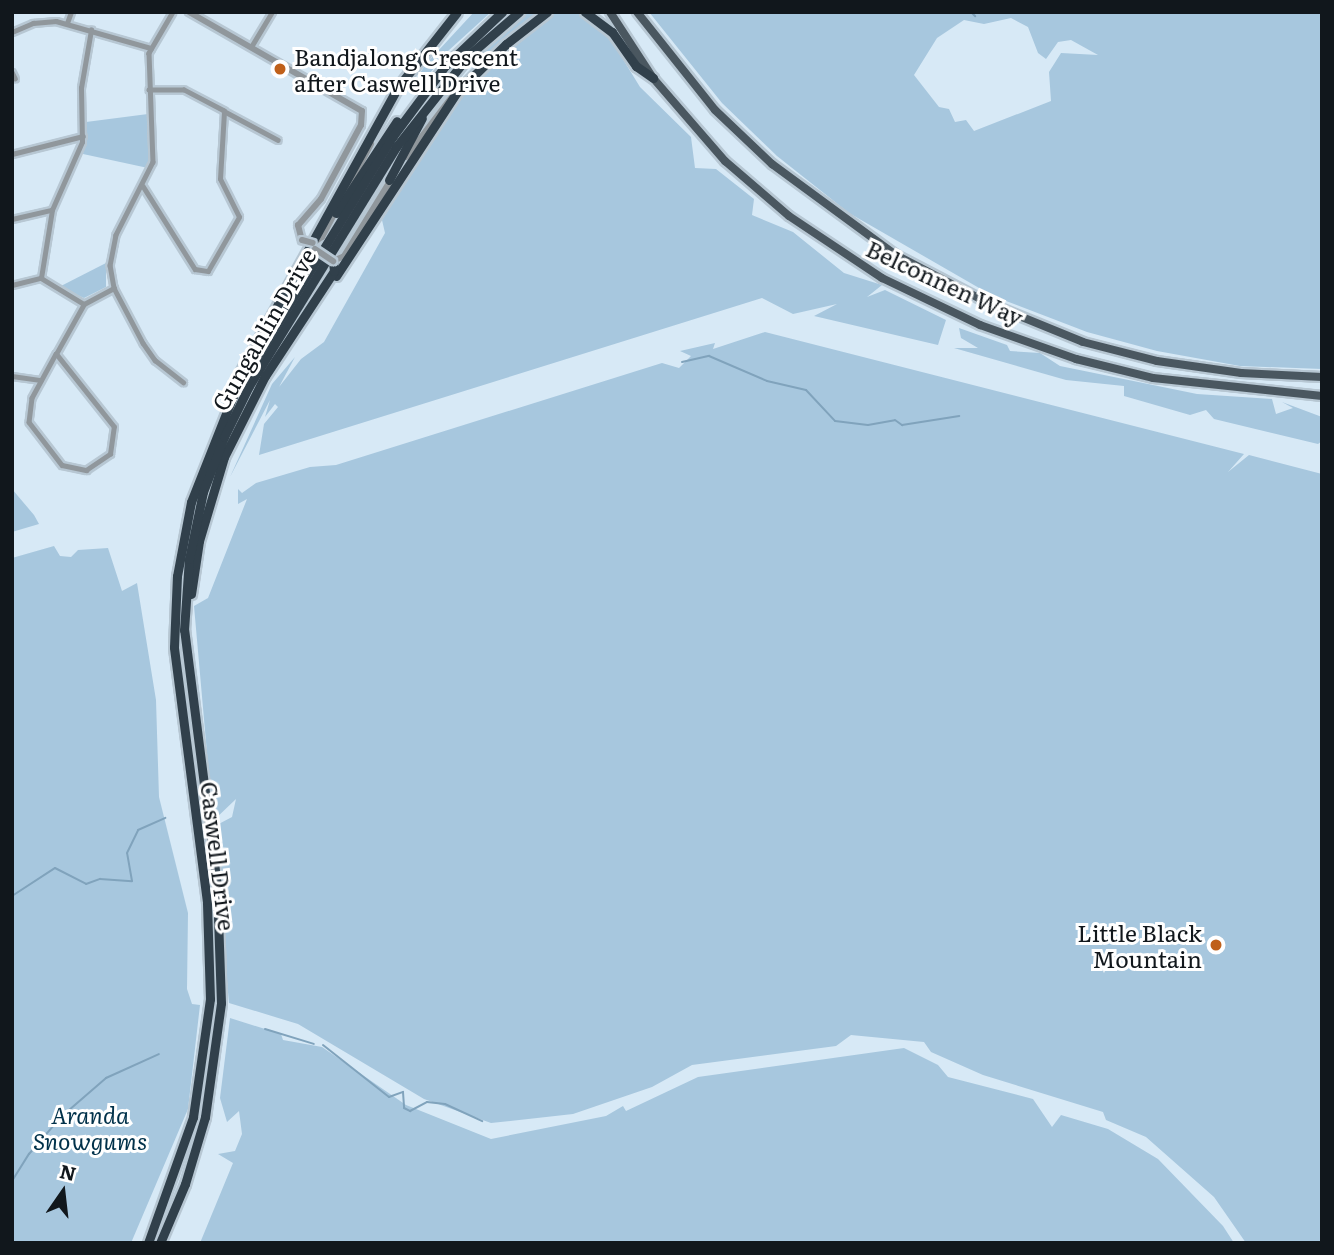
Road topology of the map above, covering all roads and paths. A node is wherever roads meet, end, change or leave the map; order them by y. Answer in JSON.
{"nodes":[{"id":1,"x":71,"y":12,"type":"edge"},
{"id":2,"x":173,"y":12,"type":"edge"},
{"id":3,"x":189,"y":12,"type":"edge"},
{"id":4,"x":272,"y":12,"type":"edge"},
{"id":5,"x":457,"y":12,"type":"edge"},
{"id":6,"x":502,"y":12,"type":"edge"},
{"id":7,"x":519,"y":12,"type":"edge"},
{"id":8,"x":548,"y":12,"type":"edge"},
{"id":9,"x":585,"y":12,"type":"edge"},
{"id":10,"x":610,"y":12,"type":"edge"},
{"id":11,"x":637,"y":12,"type":"edge"},
{"id":12,"x":67,"y":23,"type":"junction"},
{"id":13,"x":91,"y":30,"type":"junction"},
{"id":14,"x":12,"y":32,"type":"edge"},
{"id":15,"x":251,"y":47,"type":"junction"},
{"id":16,"x":151,"y":48,"type":"junction"},
{"id":17,"x":413,"y":65,"type":"junction"},
{"id":18,"x":445,"y":66,"type":"junction"},
{"id":19,"x":12,"y":72,"type":"edge"},
{"id":20,"x":15,"y":78,"type":"dead end"},
{"id":21,"x":653,"y":78,"type":"junction"},
{"id":22,"x":149,"y":90,"type":"junction"},
{"id":23,"x":456,"y":93,"type":"junction"},
{"id":24,"x":435,"y":95,"type":"junction"},
{"id":25,"x":224,"y":111,"type":"junction"},
{"id":26,"x":83,"y":136,"type":"junction"},
{"id":27,"x":278,"y":140,"type":"dead end"},
{"id":28,"x":12,"y":154,"type":"edge"},
{"id":29,"x":143,"y":186,"type":"junction"},
{"id":30,"x":374,"y":206,"type":"junction"},
{"id":31,"x":52,"y":209,"type":"junction"},
{"id":32,"x":336,"y":213,"type":"junction"},
{"id":33,"x":12,"y":219,"type":"edge"},
{"id":34,"x":313,"y":246,"type":"junction"},
{"id":35,"x":333,"y":261,"type":"junction"},
{"id":36,"x":41,"y":278,"type":"junction"},
{"id":37,"x":12,"y":285,"type":"edge"},
{"id":38,"x":114,"y":288,"type":"junction"},
{"id":39,"x":84,"y":304,"type":"junction"},
{"id":40,"x":56,"y":354,"type":"junction"},
{"id":41,"x":277,"y":356,"type":"junction"},
{"id":42,"x":12,"y":376,"type":"edge"},
{"id":43,"x":1322,"y":377,"type":"edge"},
{"id":44,"x":41,"y":380,"type":"junction"},
{"id":45,"x":183,"y":382,"type":"dead end"},
{"id":46,"x":1322,"y":394,"type":"edge"},
{"id":47,"x":201,"y":468,"type":"junction"},
{"id":48,"x":194,"y":726,"type":"junction"},
{"id":49,"x":148,"y":1243,"type":"edge"},
{"id":50,"x":160,"y":1243,"type":"edge"}],
"edges":[{"from":1,"to":12,"type":"street"},
{"from":2,"to":16,"type":"street"},
{"from":3,"to":15,"type":"street"},
{"from":4,"to":15,"type":"street"},
{"from":5,"to":17,"type":"highway"},
{"from":6,"to":18,"type":"highway","name":"Gungahlin Drive"},
{"from":7,"to":24,"type":"highway","name":"Gungahlin Drive"},
{"from":8,"to":23,"type":"highway"},
{"from":9,"to":21,"type":"highway"},
{"from":10,"to":21,"type":"main road","name":"Belconnen Way"},
{"from":11,"to":43,"type":"main road","name":"Belconnen Way"},
{"from":12,"to":13,"type":"street"},
{"from":12,"to":14,"type":"street"},
{"from":13,"to":16,"type":"street"},
{"from":13,"to":26,"type":"street"},
{"from":15,"to":34,"type":"street","bridge":true},
{"from":16,"to":22,"type":"street"},
{"from":17,"to":32,"type":"street"},
{"from":17,"to":47,"type":"highway"},
{"from":18,"to":32,"type":"highway"},
{"from":18,"to":47,"type":"highway","name":"Gungahlin Drive"},
{"from":19,"to":20,"type":"street"},
{"from":21,"to":46,"type":"main road","name":"Belconnen Way"},
{"from":22,"to":25,"type":"street"},
{"from":22,"to":29,"type":"street"},
{"from":23,"to":30,"type":"street"},
{"from":23,"to":41,"type":"highway"},
{"from":24,"to":30,"type":"highway"},
{"from":24,"to":48,"type":"highway","name":"Gungahlin Drive"},
{"from":25,"to":27,"type":"street"},
{"from":25,"to":29,"type":"street"},
{"from":26,"to":28,"type":"street"},
{"from":26,"to":31,"type":"street"},
{"from":29,"to":38,"type":"street"},
{"from":30,"to":35,"type":"street"},
{"from":31,"to":33,"type":"street"},
{"from":31,"to":36,"type":"street"},
{"from":32,"to":34,"type":"street"},
{"from":34,"to":35,"type":"street","bridge":true},
{"from":35,"to":41,"type":"highway"},
{"from":36,"to":37,"type":"street"},
{"from":36,"to":39,"type":"street"},
{"from":38,"to":39,"type":"street"},
{"from":38,"to":45,"type":"street"},
{"from":39,"to":40,"type":"street"},
{"from":40,"to":44,"type":"street"},
{"from":40,"to":44,"type":"street"},
{"from":41,"to":48,"type":"highway"},
{"from":42,"to":44,"type":"street"},
{"from":47,"to":49,"type":"highway","name":"Caswell Drive"},
{"from":48,"to":50,"type":"highway","name":"Caswell Drive"}]}
